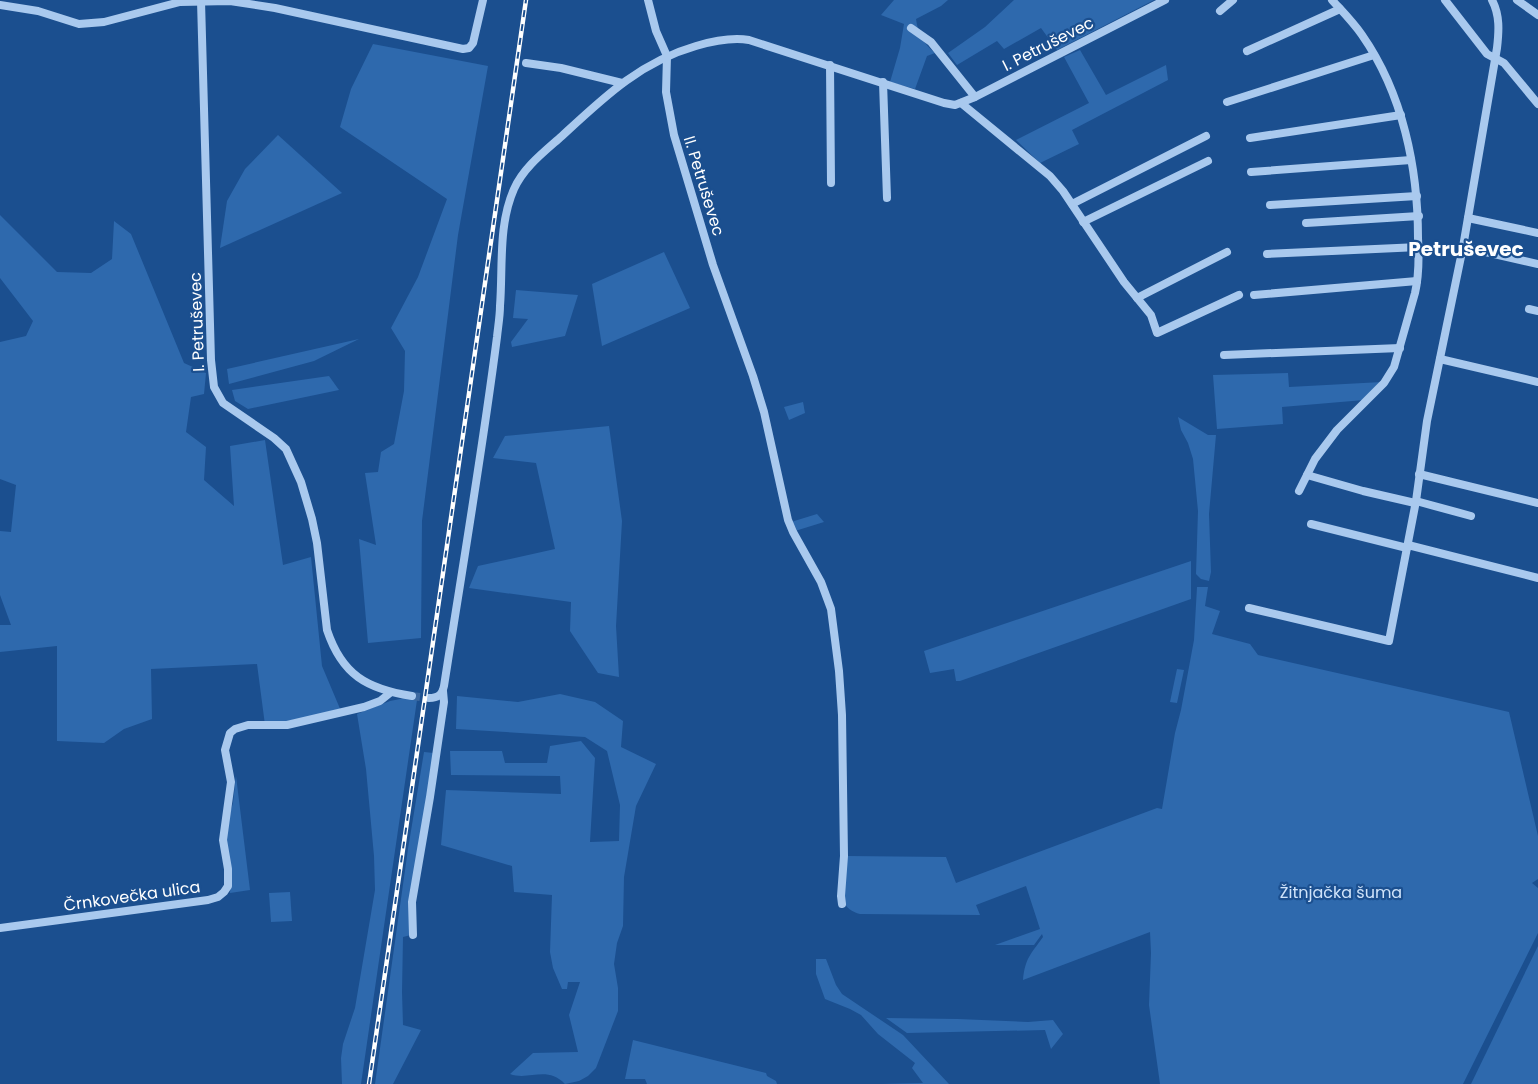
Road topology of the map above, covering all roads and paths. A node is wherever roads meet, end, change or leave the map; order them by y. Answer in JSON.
{"nodes":[{"id":1,"x":483,"y":0,"type":"edge"},
{"id":2,"x":648,"y":0,"type":"edge"},
{"id":3,"x":1166,"y":0,"type":"edge"},
{"id":4,"x":1233,"y":0,"type":"edge"},
{"id":5,"x":1332,"y":0,"type":"edge"},
{"id":6,"x":1445,"y":0,"type":"edge"},
{"id":7,"x":1492,"y":0,"type":"edge"},
{"id":8,"x":1518,"y":0,"type":"edge"},
{"id":9,"x":201,"y":1,"type":"edge"},
{"id":10,"x":0,"y":4,"type":"edge"},
{"id":11,"x":1340,"y":9,"type":"junction"},
{"id":12,"x":1220,"y":11,"type":"dead end"},
{"id":13,"x":1538,"y":15,"type":"edge"},
{"id":14,"x":911,"y":28,"type":"dead end"},
{"id":15,"x":1247,"y":51,"type":"dead end"},
{"id":16,"x":1374,"y":55,"type":"junction"},
{"id":17,"x":667,"y":56,"type":"junction"},
{"id":18,"x":1495,"y":59,"type":"junction"},
{"id":19,"x":526,"y":63,"type":"dead end"},
{"id":20,"x":830,"y":65,"type":"junction"},
{"id":21,"x":883,"y":82,"type":"junction"},
{"id":22,"x":622,"y":83,"type":"junction"},
{"id":23,"x":975,"y":97,"type":"junction"},
{"id":24,"x":1227,"y":102,"type":"dead end"},
{"id":25,"x":962,"y":103,"type":"junction"},
{"id":26,"x":1538,"y":104,"type":"edge"},
{"id":27,"x":1401,"y":115,"type":"junction"},
{"id":28,"x":1206,"y":136,"type":"dead end"},
{"id":29,"x":1250,"y":138,"type":"dead end"},
{"id":30,"x":1208,"y":160,"type":"dead end"},
{"id":31,"x":1411,"y":160,"type":"junction"},
{"id":32,"x":1251,"y":172,"type":"dead end"},
{"id":33,"x":831,"y":183,"type":"dead end"},
{"id":34,"x":1417,"y":196,"type":"junction"},
{"id":35,"x":887,"y":198,"type":"dead end"},
{"id":36,"x":1071,"y":204,"type":"junction"},
{"id":37,"x":1270,"y":205,"type":"dead end"},
{"id":38,"x":1419,"y":216,"type":"junction"},
{"id":39,"x":1468,"y":218,"type":"junction"},
{"id":40,"x":1083,"y":222,"type":"junction"},
{"id":41,"x":1306,"y":223,"type":"dead end"},
{"id":42,"x":1538,"y":233,"type":"edge"},
{"id":43,"x":1419,"y":247,"type":"junction"},
{"id":44,"x":1463,"y":247,"type":"junction"},
{"id":45,"x":1227,"y":252,"type":"dead end"},
{"id":46,"x":1267,"y":254,"type":"dead end"},
{"id":47,"x":1538,"y":264,"type":"edge"},
{"id":48,"x":1417,"y":281,"type":"junction"},
{"id":49,"x":1254,"y":295,"type":"dead end"},
{"id":50,"x":1239,"y":296,"type":"dead end"},
{"id":51,"x":1137,"y":298,"type":"junction"},
{"id":52,"x":1528,"y":309,"type":"dead end"},
{"id":53,"x":1538,"y":311,"type":"edge"},
{"id":54,"x":1400,"y":348,"type":"junction"},
{"id":55,"x":1224,"y":355,"type":"dead end"},
{"id":56,"x":1440,"y":359,"type":"junction"},
{"id":57,"x":1538,"y":382,"type":"edge"},
{"id":58,"x":1419,"y":474,"type":"junction"},
{"id":59,"x":1307,"y":475,"type":"junction"},
{"id":60,"x":1299,"y":491,"type":"dead end"},
{"id":61,"x":1416,"y":502,"type":"junction"},
{"id":62,"x":1538,"y":503,"type":"edge"},
{"id":63,"x":1471,"y":516,"type":"dead end"},
{"id":64,"x":1311,"y":524,"type":"dead end"},
{"id":65,"x":1407,"y":547,"type":"junction"},
{"id":66,"x":1538,"y":578,"type":"edge"},
{"id":67,"x":1249,"y":608,"type":"dead end"},
{"id":68,"x":443,"y":691,"type":"junction"},
{"id":69,"x":390,"y":693,"type":"junction"},
{"id":70,"x":412,"y":696,"type":"tunnel mouth"},
{"id":71,"x":429,"y":698,"type":"tunnel mouth"},
{"id":72,"x":842,"y":904,"type":"dead end"},
{"id":73,"x":0,"y":928,"type":"edge"},
{"id":74,"x":413,"y":935,"type":"dead end"}],
"edges":[{"from":1,"to":9,"type":"street"},
{"from":2,"to":17,"type":"street"},
{"from":3,"to":23,"type":"street","name":"I. Petruševec"},
{"from":4,"to":12,"type":"street"},
{"from":5,"to":11,"type":"street"},
{"from":6,"to":18,"type":"street"},
{"from":7,"to":18,"type":"street"},
{"from":8,"to":13,"type":"street"},
{"from":9,"to":10,"type":"street"},
{"from":9,"to":69,"type":"street","name":"I. Petruševec"},
{"from":11,"to":15,"type":"street"},
{"from":11,"to":16,"type":"street"},
{"from":14,"to":23,"type":"street"},
{"from":16,"to":24,"type":"street"},
{"from":16,"to":27,"type":"street"},
{"from":17,"to":20,"type":"street"},
{"from":17,"to":22,"type":"street"},
{"from":17,"to":72,"type":"street","name":"II. Petruševec"},
{"from":18,"to":26,"type":"street"},
{"from":18,"to":39,"type":"street"},
{"from":19,"to":22,"type":"street"},
{"from":20,"to":21,"type":"street"},
{"from":20,"to":33,"type":"street"},
{"from":21,"to":25,"type":"street"},
{"from":21,"to":35,"type":"street"},
{"from":22,"to":68,"type":"street"},
{"from":23,"to":25,"type":"street","name":"I. Petruševec"},
{"from":25,"to":36,"type":"street"},
{"from":27,"to":29,"type":"street"},
{"from":27,"to":31,"type":"street"},
{"from":28,"to":36,"type":"street"},
{"from":30,"to":40,"type":"street"},
{"from":31,"to":32,"type":"street"},
{"from":31,"to":34,"type":"street"},
{"from":34,"to":37,"type":"street"},
{"from":34,"to":38,"type":"street"},
{"from":36,"to":40,"type":"street"},
{"from":38,"to":41,"type":"street"},
{"from":38,"to":43,"type":"street"},
{"from":39,"to":42,"type":"street"},
{"from":39,"to":44,"type":"street"},
{"from":40,"to":51,"type":"street"},
{"from":43,"to":46,"type":"street"},
{"from":43,"to":48,"type":"street"},
{"from":44,"to":47,"type":"street"},
{"from":44,"to":56,"type":"street"},
{"from":45,"to":51,"type":"street"},
{"from":48,"to":49,"type":"street"},
{"from":48,"to":54,"type":"street"},
{"from":50,"to":51,"type":"street"},
{"from":52,"to":53,"type":"street"},
{"from":54,"to":55,"type":"street"},
{"from":54,"to":59,"type":"street"},
{"from":56,"to":57,"type":"street"},
{"from":56,"to":58,"type":"street"},
{"from":58,"to":61,"type":"street"},
{"from":58,"to":62,"type":"street"},
{"from":59,"to":60,"type":"street"},
{"from":59,"to":61,"type":"street"},
{"from":61,"to":63,"type":"street"},
{"from":61,"to":65,"type":"street"},
{"from":64,"to":65,"type":"street"},
{"from":65,"to":66,"type":"street"},
{"from":65,"to":67,"type":"street"},
{"from":68,"to":71,"type":"street"},
{"from":68,"to":74,"type":"street"},
{"from":69,"to":70,"type":"street","name":"I. Petruševec"},
{"from":69,"to":73,"type":"street","name":"Črnkovečka ulica"}]}
